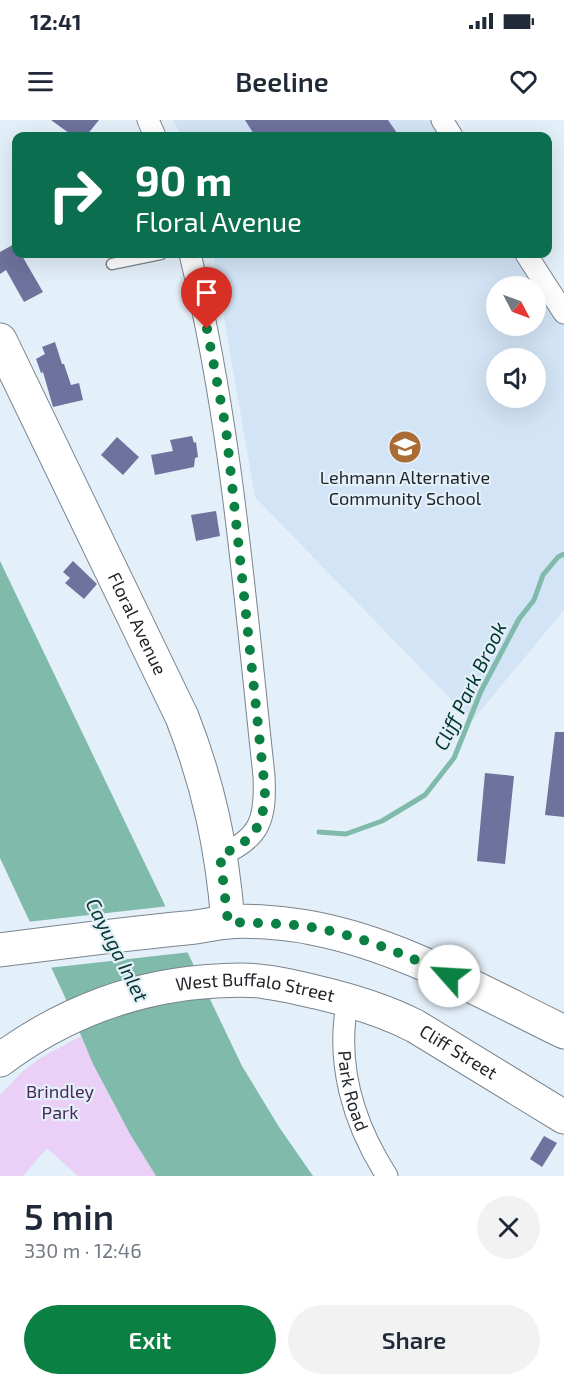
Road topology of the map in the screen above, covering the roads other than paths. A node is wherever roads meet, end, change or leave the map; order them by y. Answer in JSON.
{"nodes":[{"id":1,"x":141,"y":258,"type":"edge"},
{"id":2,"x":191,"y":258,"type":"edge"},
{"id":3,"x":529,"y":258,"type":"edge"},
{"id":4,"x":112,"y":264,"type":"dead end"},
{"id":5,"x":564,"y":313,"type":"edge"},
{"id":6,"x":0,"y":340,"type":"edge"},
{"id":7,"x":220,"y":855,"type":"junction"},
{"id":8,"x":228,"y":922,"type":"junction"},
{"id":9,"x":12,"y":948,"type":"edge"},
{"id":10,"x":348,"y":999,"type":"junction"},
{"id":11,"x":564,"y":1032,"type":"edge"},
{"id":12,"x":0,"y":1060,"type":"edge"},
{"id":13,"x":564,"y":1118,"type":"edge"},
{"id":14,"x":387,"y":1176,"type":"edge"}],
"edges":[{"from":1,"to":4,"type":"lane"},
{"from":2,"to":7,"type":"street"},
{"from":3,"to":5,"type":"street"},
{"from":6,"to":7,"type":"main road","name":"Floral Avenue"},
{"from":7,"to":8,"type":"main road","name":"Floral Avenue"},
{"from":8,"to":9,"type":"main road"},
{"from":8,"to":11,"type":"main road"},
{"from":10,"to":12,"type":"main road","name":"West Buffalo Street"},
{"from":10,"to":13,"type":"main road","name":"Cliff Street"},
{"from":10,"to":14,"type":"street","name":"Park Road"}]}
